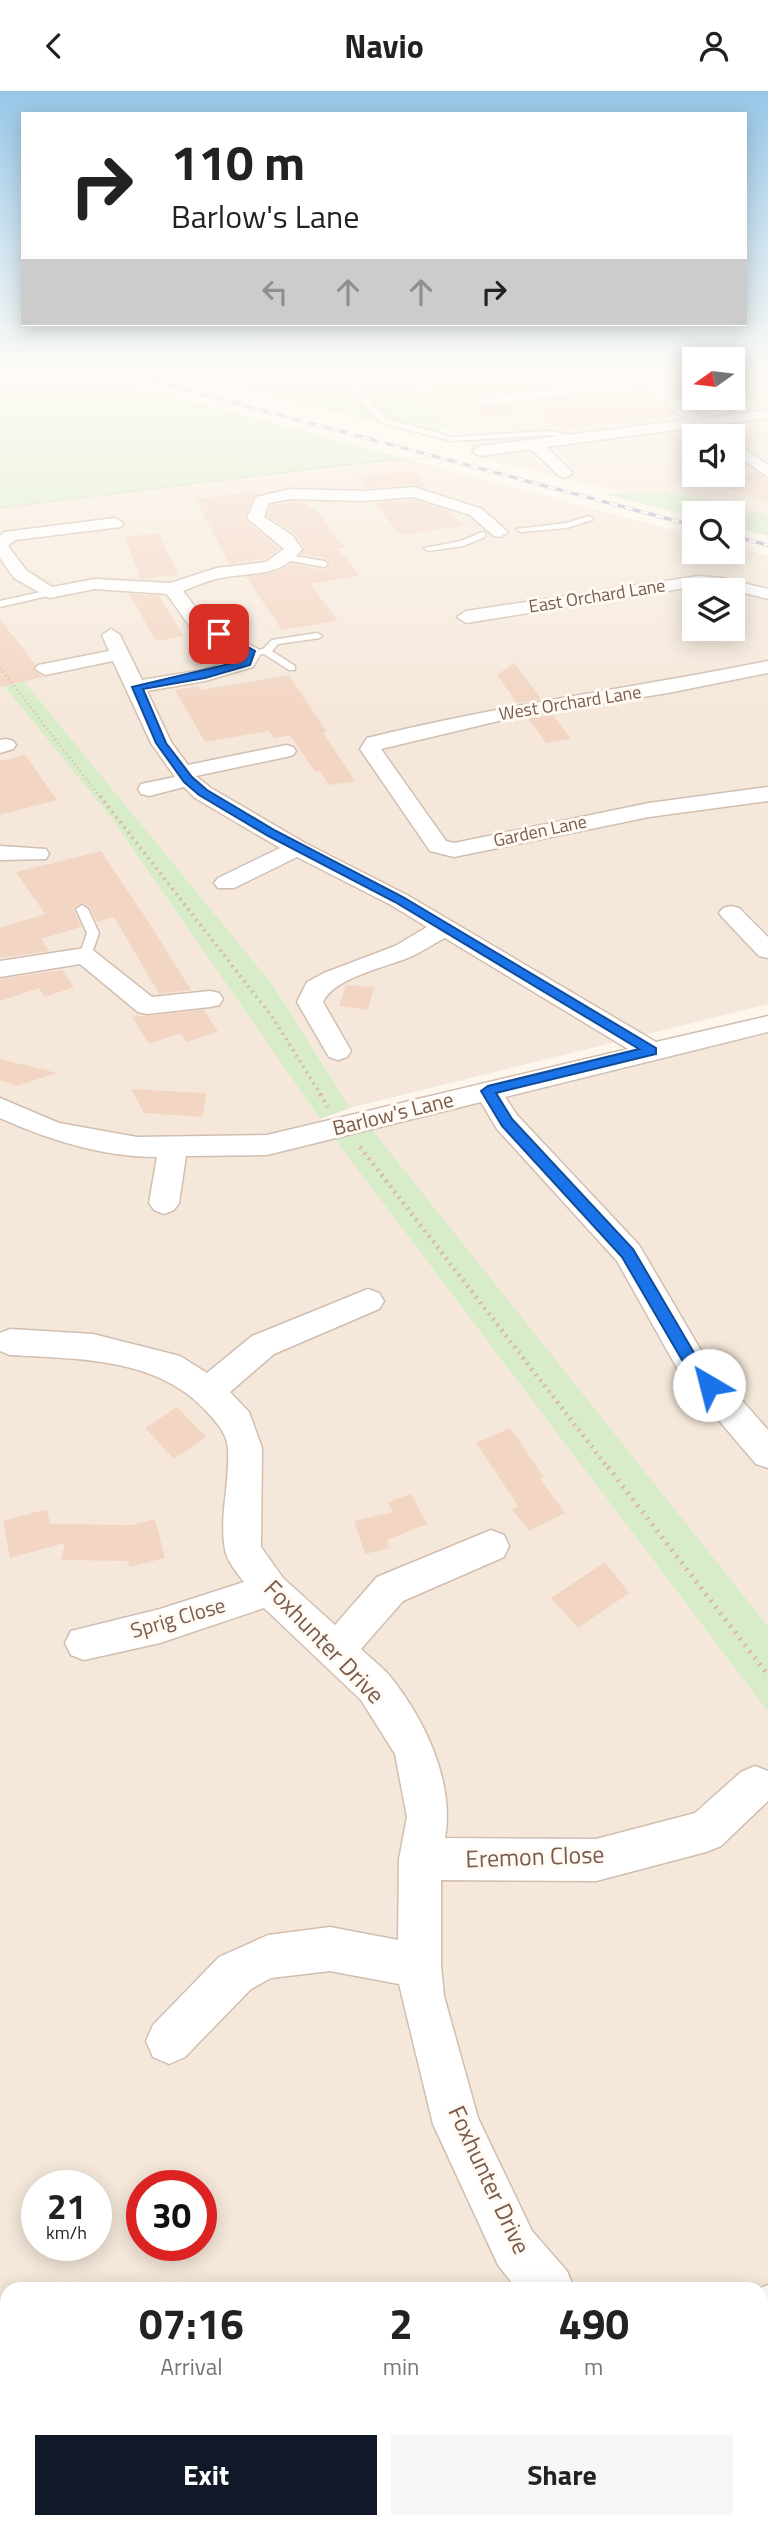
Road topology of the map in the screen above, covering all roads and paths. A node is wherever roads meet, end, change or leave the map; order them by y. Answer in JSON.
{"nodes":[{"id":1,"x":189,"y":485,"type":"edge"},
{"id":2,"x":449,"y":487,"type":"dead end"},
{"id":3,"x":432,"y":495,"type":"junction"},
{"id":4,"x":0,"y":507,"type":"edge"},
{"id":5,"x":589,"y":518,"type":"dead end"},
{"id":6,"x":520,"y":529,"type":"joint"},
{"id":7,"x":491,"y":533,"type":"junction"},
{"id":8,"x":1,"y":542,"type":"edge"},
{"id":9,"x":121,"y":542,"type":"dead end"},
{"id":10,"x":428,"y":548,"type":"dead end"},
{"id":11,"x":288,"y":558,"type":"junction"},
{"id":12,"x":324,"y":564,"type":"dead end"},
{"id":13,"x":172,"y":589,"type":"junction"},
{"id":14,"x":50,"y":593,"type":"junction"},
{"id":15,"x":768,"y":594,"type":"edge"},
{"id":16,"x":0,"y":604,"type":"edge"},
{"id":17,"x":466,"y":617,"type":"dead end"},
{"id":18,"x":317,"y":636,"type":"dead end"},
{"id":19,"x":259,"y":652,"type":"junction"},
{"id":20,"x":768,"y":667,"type":"edge"},
{"id":21,"x":0,"y":668,"type":"edge"},
{"id":22,"x":292,"y":668,"type":"dead end"},
{"id":23,"x":45,"y":669,"type":"dead end"},
{"id":24,"x":137,"y":687,"type":"junction"},
{"id":25,"x":374,"y":743,"type":"joint"},
{"id":26,"x":286,"y":751,"type":"dead end"},
{"id":27,"x":186,"y":776,"type":"junction"},
{"id":28,"x":149,"y":789,"type":"dead end"},
{"id":29,"x":768,"y":794,"type":"edge"},
{"id":30,"x":297,"y":848,"type":"junction"},
{"id":31,"x":0,"y":853,"type":"edge"},
{"id":32,"x":38,"y":853,"type":"dead end"},
{"id":33,"x":226,"y":883,"type":"dead end"},
{"id":34,"x":82,"y":909,"type":"dead end"},
{"id":35,"x":732,"y":913,"type":"dead end"},
{"id":36,"x":444,"y":927,"type":"junction"},
{"id":37,"x":768,"y":951,"type":"edge"},
{"id":38,"x":85,"y":956,"type":"junction"},
{"id":39,"x":0,"y":969,"type":"edge"},
{"id":40,"x":210,"y":999,"type":"dead end"},
{"id":41,"x":768,"y":1024,"type":"edge"},
{"id":42,"x":338,"y":1051,"type":"dead end"},
{"id":43,"x":651,"y":1051,"type":"junction"},
{"id":44,"x":488,"y":1091,"type":"junction"},
{"id":45,"x":0,"y":1107,"type":"edge"},
{"id":46,"x":344,"y":1126,"type":"junction"},
{"id":47,"x":173,"y":1147,"type":"junction"},
{"id":48,"x":164,"y":1203,"type":"dead end"},
{"id":49,"x":368,"y":1301,"type":"dead end"},
{"id":50,"x":5,"y":1339,"type":"edge"},
{"id":51,"x":209,"y":1391,"type":"junction"},
{"id":52,"x":768,"y":1454,"type":"edge"},
{"id":53,"x":491,"y":1546,"type":"dead end"},
{"id":54,"x":270,"y":1590,"type":"junction"},
{"id":55,"x":84,"y":1643,"type":"dead end"},
{"id":56,"x":337,"y":1650,"type":"junction"},
{"id":57,"x":768,"y":1675,"type":"edge"},
{"id":58,"x":755,"y":1786,"type":"dead end"},
{"id":59,"x":420,"y":1859,"type":"junction"},
{"id":60,"x":419,"y":1966,"type":"junction"},
{"id":61,"x":169,"y":2041,"type":"dead end"},
{"id":62,"x":543,"y":2282,"type":"edge"}],
"edges":[{"from":1,"to":4,"type":"path"},
{"from":2,"to":3,"type":"street"},
{"from":3,"to":7,"type":"street"},
{"from":3,"to":11,"type":"street"},
{"from":5,"to":6,"type":"lane"},
{"from":6,"to":7,"type":"street"},
{"from":7,"to":10,"type":"lane"},
{"from":8,"to":9,"type":"street"},
{"from":8,"to":14,"type":"street"},
{"from":11,"to":12,"type":"lane"},
{"from":11,"to":13,"type":"street"},
{"from":13,"to":14,"type":"street"},
{"from":13,"to":19,"type":"street"},
{"from":14,"to":16,"type":"lane"},
{"from":15,"to":17,"type":"street","name":"East Orchard Lane"},
{"from":18,"to":19,"type":"lane"},
{"from":19,"to":22,"type":"lane"},
{"from":19,"to":24,"type":"street"},
{"from":20,"to":25,"type":"street","name":"West Orchard Lane"},
{"from":21,"to":46,"type":"path"},
{"from":23,"to":24,"type":"street"},
{"from":24,"to":27,"type":"street"},
{"from":25,"to":29,"type":"street","name":"Garden Lane"},
{"from":26,"to":27,"type":"street"},
{"from":27,"to":28,"type":"street"},
{"from":27,"to":30,"type":"street"},
{"from":30,"to":33,"type":"street"},
{"from":30,"to":36,"type":"street"},
{"from":31,"to":32,"type":"street"},
{"from":34,"to":38,"type":"lane"},
{"from":35,"to":37,"type":"street"},
{"from":36,"to":42,"type":"street"},
{"from":36,"to":43,"type":"street"},
{"from":38,"to":39,"type":"street"},
{"from":38,"to":40,"type":"street"},
{"from":41,"to":43,"type":"street","name":"Barlow's Lane"},
{"from":43,"to":44,"type":"street","name":"Barlow's Lane"},
{"from":44,"to":46,"type":"street","name":"Barlow's Lane"},
{"from":44,"to":52,"type":"street"},
{"from":45,"to":47,"type":"street","name":"Barlow's Lane"},
{"from":46,"to":47,"type":"street","name":"Barlow's Lane"},
{"from":46,"to":57,"type":"path"},
{"from":47,"to":48,"type":"street"},
{"from":49,"to":51,"type":"street"},
{"from":50,"to":51,"type":"street","name":"Foxhunter Drive"},
{"from":51,"to":54,"type":"street","name":"Foxhunter Drive"},
{"from":53,"to":56,"type":"street"},
{"from":54,"to":55,"type":"street","name":"Sprig Close"},
{"from":54,"to":56,"type":"street","name":"Foxhunter Drive"},
{"from":56,"to":59,"type":"street","name":"Foxhunter Drive"},
{"from":58,"to":59,"type":"street","name":"Eremon Close"},
{"from":59,"to":60,"type":"street","name":"Foxhunter Drive"},
{"from":60,"to":61,"type":"street"},
{"from":60,"to":62,"type":"street","name":"Foxhunter Drive"}]}
